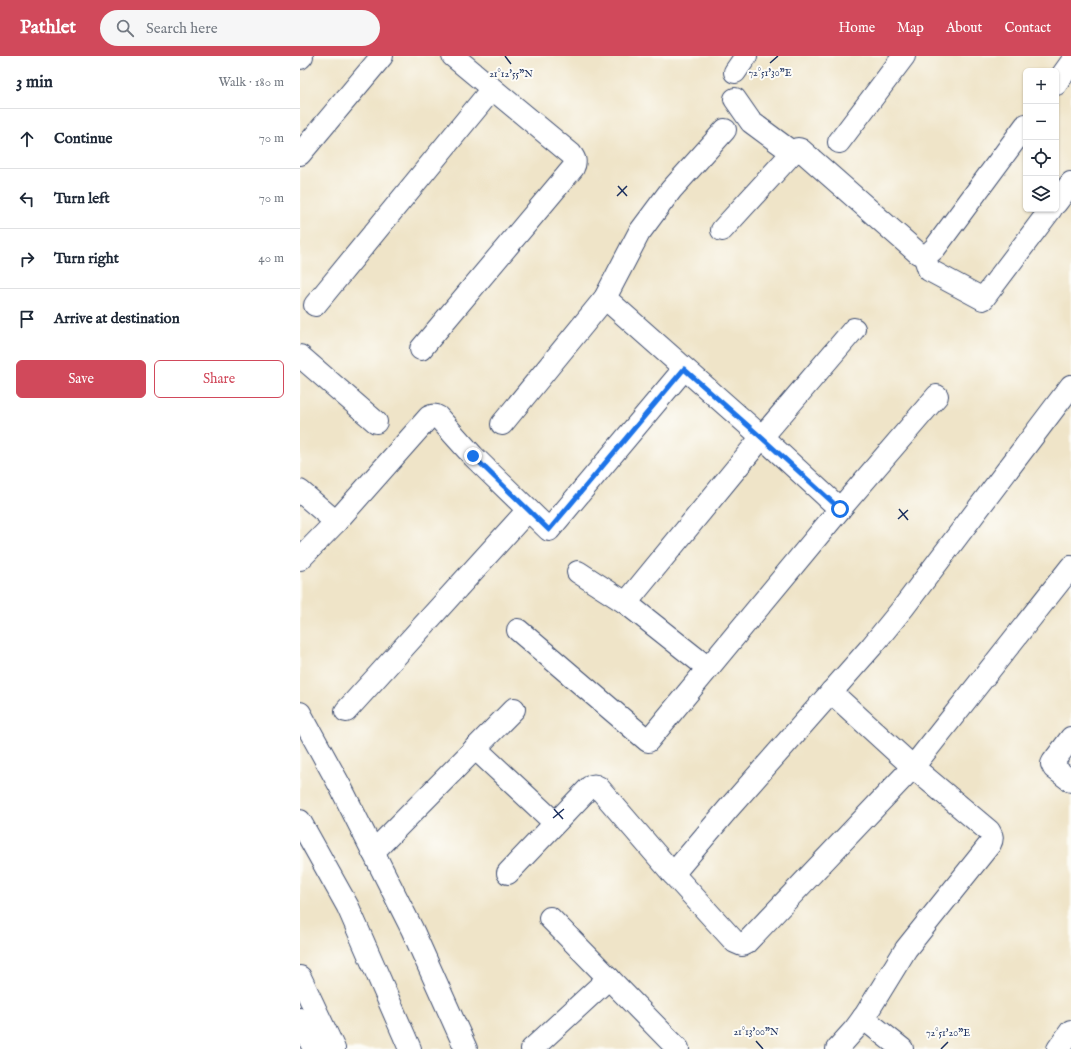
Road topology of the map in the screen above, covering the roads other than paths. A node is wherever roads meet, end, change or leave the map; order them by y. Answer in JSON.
{"nodes":[{"id":1,"x":382,"y":56,"type":"edge"},
{"id":2,"x":453,"y":56,"type":"edge"},
{"id":3,"x":904,"y":56,"type":"edge"},
{"id":4,"x":1071,"y":63,"type":"edge"},
{"id":5,"x":1059,"y":80,"type":"edge"},
{"id":6,"x":492,"y":89,"type":"junction"},
{"id":7,"x":735,"y":99,"type":"dead end"},
{"id":8,"x":1023,"y":129,"type":"edge"},
{"id":9,"x":725,"y":130,"type":"dead end"},
{"id":10,"x":839,"y":142,"type":"dead end"},
{"id":11,"x":793,"y":153,"type":"junction"},
{"id":12,"x":300,"y":154,"type":"edge"},
{"id":13,"x":1071,"y":183,"type":"edge"},
{"id":14,"x":1059,"y":199,"type":"edge"},
{"id":15,"x":1049,"y":212,"type":"edge"},
{"id":16,"x":722,"y":230,"type":"dead end"},
{"id":17,"x":924,"y":255,"type":"junction"},
{"id":18,"x":605,"y":298,"type":"junction"},
{"id":19,"x":315,"y":305,"type":"dead end"},
{"id":20,"x":854,"y":329,"type":"dead end"},
{"id":21,"x":421,"y":349,"type":"dead end"},
{"id":22,"x":300,"y":356,"type":"edge"},
{"id":23,"x":684,"y":369,"type":"junction"},
{"id":24,"x":1071,"y":386,"type":"edge"},
{"id":25,"x":937,"y":396,"type":"dead end"},
{"id":26,"x":376,"y":422,"type":"dead end"},
{"id":27,"x":502,"y":424,"type":"dead end"},
{"id":28,"x":762,"y":438,"type":"junction"},
{"id":29,"x":300,"y":491,"type":"edge"},
{"id":30,"x":840,"y":509,"type":"junction"},
{"id":31,"x":528,"y":510,"type":"junction"},
{"id":32,"x":336,"y":522,"type":"junction"},
{"id":33,"x":300,"y":559,"type":"edge"},
{"id":34,"x":1071,"y":567,"type":"edge"},
{"id":35,"x":578,"y":572,"type":"dead end"},
{"id":36,"x":626,"y":603,"type":"junction"},
{"id":37,"x":518,"y":630,"type":"dead end"},
{"id":38,"x":708,"y":668,"type":"junction"},
{"id":39,"x":831,"y":692,"type":"junction"},
{"id":40,"x":514,"y":709,"type":"dead end"},
{"id":41,"x":346,"y":711,"type":"dead end"},
{"id":42,"x":300,"y":713,"type":"edge"},
{"id":43,"x":1071,"y":738,"type":"edge"},
{"id":44,"x":475,"y":748,"type":"junction"},
{"id":45,"x":913,"y":767,"type":"junction"},
{"id":46,"x":1071,"y":781,"type":"edge"},
{"id":47,"x":300,"y":821,"type":"edge"},
{"id":48,"x":555,"y":823,"type":"junction"},
{"id":49,"x":373,"y":852,"type":"junction"},
{"id":50,"x":508,"y":873,"type":"dead end"},
{"id":51,"x":673,"y":874,"type":"junction"},
{"id":52,"x":550,"y":918,"type":"dead end"},
{"id":53,"x":300,"y":977,"type":"edge"},
{"id":54,"x":609,"y":978,"type":"junction"},
{"id":55,"x":863,"y":1018,"type":"junction"},
{"id":56,"x":334,"y":1049,"type":"edge"},
{"id":57,"x":410,"y":1049,"type":"edge"},
{"id":58,"x":466,"y":1049,"type":"edge"},
{"id":59,"x":532,"y":1049,"type":"edge"},
{"id":60,"x":678,"y":1049,"type":"edge"},
{"id":61,"x":837,"y":1049,"type":"edge"},
{"id":62,"x":902,"y":1049,"type":"edge"}],
"edges":[{"from":1,"to":12,"type":"street"},
{"from":2,"to":6,"type":"street"},
{"from":3,"to":10,"type":"street"},
{"from":4,"to":5,"type":"street"},
{"from":6,"to":19,"type":"street"},
{"from":6,"to":21,"type":"street"},
{"from":7,"to":11,"type":"street"},
{"from":8,"to":17,"type":"street"},
{"from":9,"to":18,"type":"street"},
{"from":11,"to":16,"type":"street"},
{"from":11,"to":17,"type":"street"},
{"from":13,"to":14,"type":"street"},
{"from":15,"to":17,"type":"street"},
{"from":18,"to":23,"type":"street"},
{"from":18,"to":27,"type":"street"},
{"from":20,"to":28,"type":"street"},
{"from":22,"to":26,"type":"street"},
{"from":23,"to":28,"type":"street"},
{"from":23,"to":31,"type":"street"},
{"from":24,"to":39,"type":"street"},
{"from":25,"to":30,"type":"street"},
{"from":28,"to":30,"type":"street"},
{"from":28,"to":36,"type":"street"},
{"from":29,"to":32,"type":"street"},
{"from":30,"to":38,"type":"street"},
{"from":31,"to":32,"type":"street"},
{"from":31,"to":41,"type":"street"},
{"from":32,"to":33,"type":"street"},
{"from":34,"to":45,"type":"street"},
{"from":35,"to":36,"type":"street"},
{"from":36,"to":38,"type":"street"},
{"from":37,"to":38,"type":"street"},
{"from":39,"to":45,"type":"street"},
{"from":39,"to":51,"type":"street"},
{"from":40,"to":44,"type":"street"},
{"from":42,"to":49,"type":"street"},
{"from":43,"to":46,"type":"street"},
{"from":44,"to":48,"type":"street"},
{"from":44,"to":49,"type":"street"},
{"from":45,"to":51,"type":"street"},
{"from":45,"to":55,"type":"street"},
{"from":47,"to":57,"type":"street"},
{"from":48,"to":50,"type":"street"},
{"from":48,"to":51,"type":"street"},
{"from":49,"to":58,"type":"street"},
{"from":52,"to":54,"type":"street"},
{"from":53,"to":56,"type":"street"},
{"from":54,"to":59,"type":"street"},
{"from":54,"to":60,"type":"street"},
{"from":55,"to":61,"type":"street"},
{"from":55,"to":62,"type":"street"}]}
